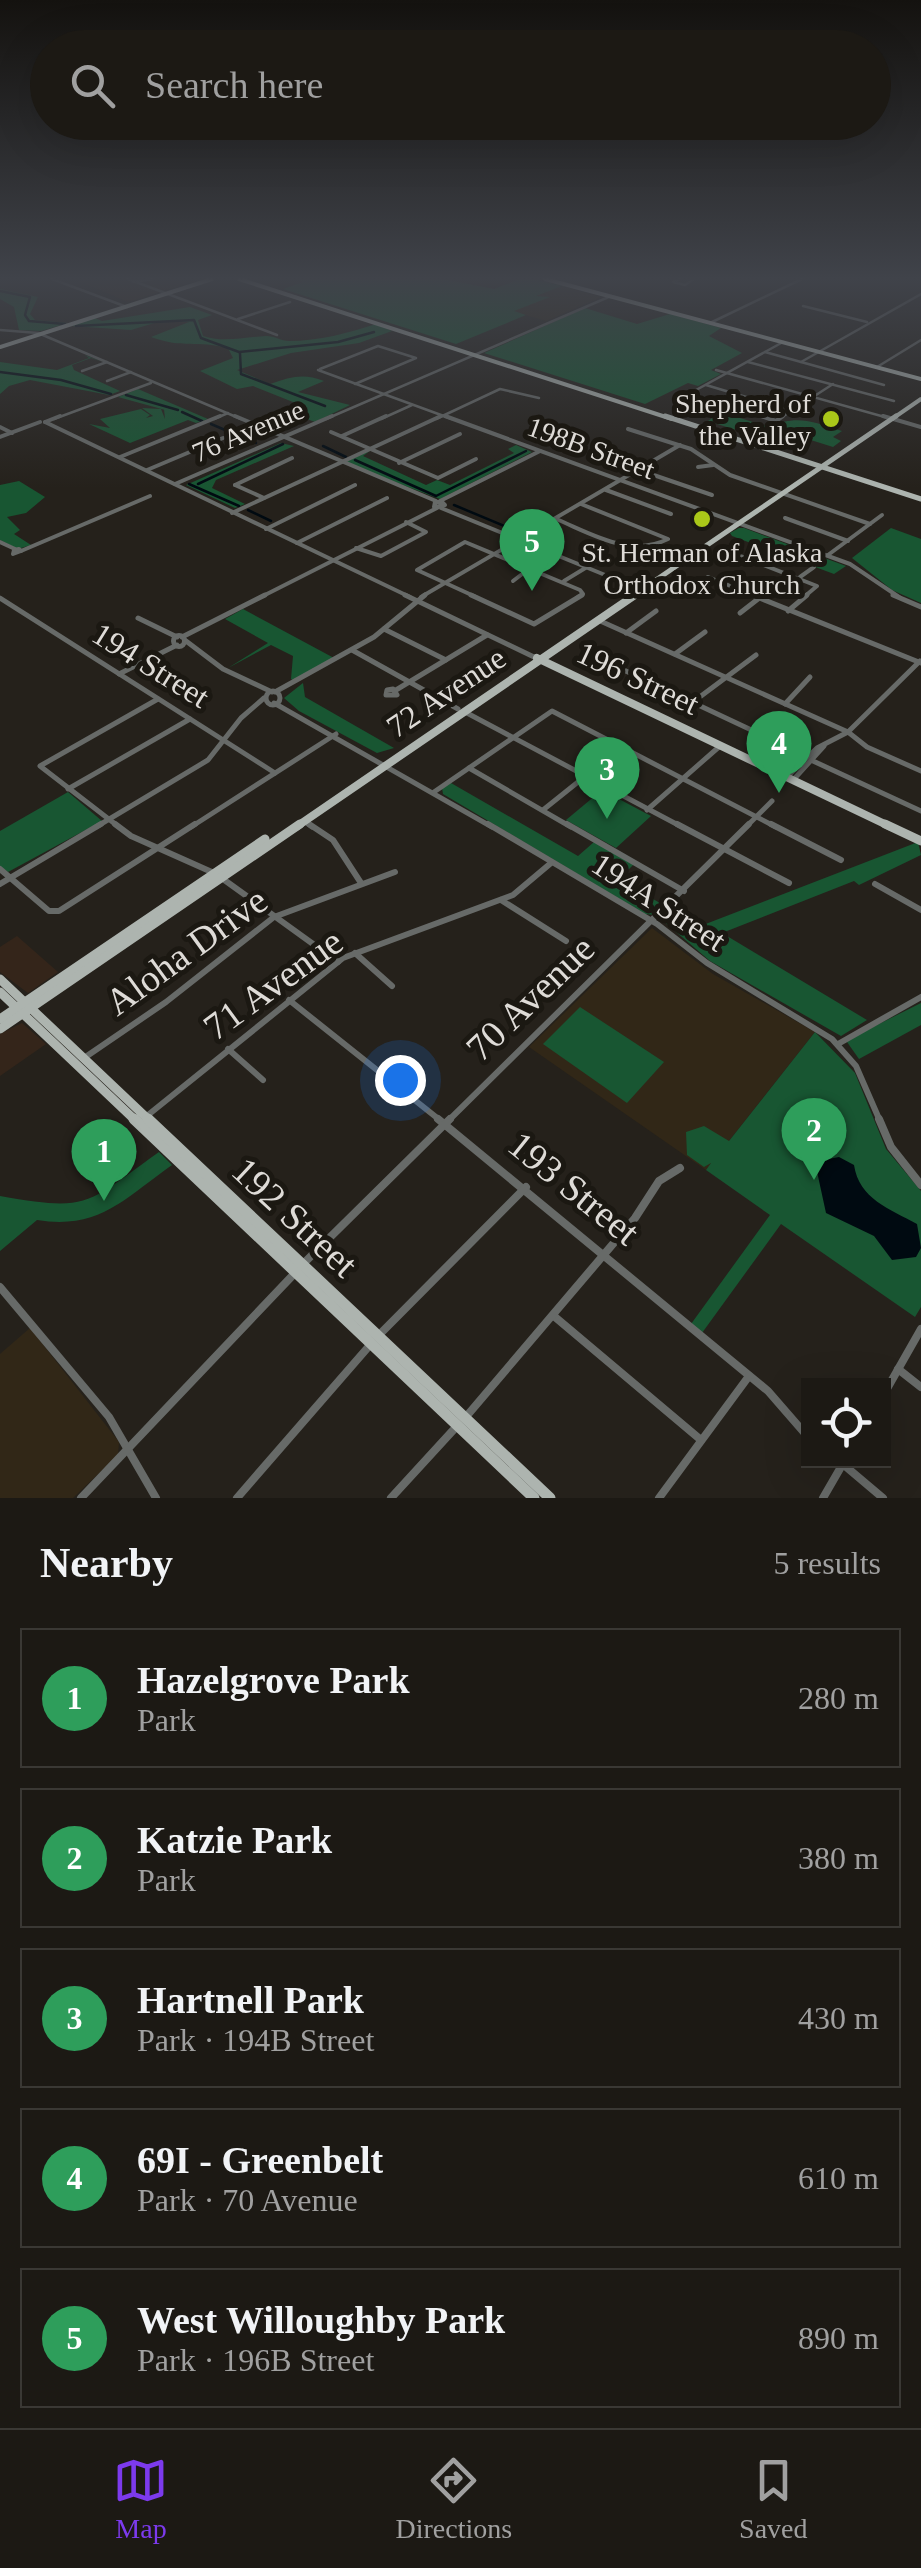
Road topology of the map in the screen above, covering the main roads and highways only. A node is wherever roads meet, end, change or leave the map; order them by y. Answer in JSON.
{"nodes":[{"id":1,"x":461,"y":349,"type":"edge"},
{"id":2,"x":809,"y":349,"type":"edge"},
{"id":3,"x":921,"y":378,"type":"edge"},
{"id":4,"x":921,"y":396,"type":"edge"},
{"id":5,"x":823,"y":464,"type":"junction"},
{"id":6,"x":921,"y":496,"type":"edge"},
{"id":7,"x":737,"y":522,"type":"junction"},
{"id":8,"x":620,"y":602,"type":"junction"},
{"id":9,"x":537,"y":658,"type":"junction"},
{"id":10,"x":461,"y":710,"type":"junction"},
{"id":11,"x":383,"y":762,"type":"junction"},
{"id":12,"x":921,"y":841,"type":"edge"},
{"id":13,"x":218,"y":875,"type":"junction"},
{"id":14,"x":0,"y":980,"type":"edge"},
{"id":15,"x":0,"y":992,"type":"edge"},
{"id":16,"x":23,"y":1008,"type":"junction"},
{"id":17,"x":0,"y":1019,"type":"edge"},
{"id":18,"x":0,"y":1029,"type":"edge"},
{"id":19,"x":299,"y":1268,"type":"junction"},
{"id":20,"x":375,"y":1340,"type":"junction"},
{"id":21,"x":461,"y":1422,"type":"junction"},
{"id":22,"x":536,"y":1496,"type":"edge"}],
"edges":[{"from":1,"to":5,"type":"main road"},
{"from":2,"to":3,"type":"main road"},
{"from":4,"to":5,"type":"main road","name":"72 Avenue"},
{"from":5,"to":6,"type":"main road"},
{"from":5,"to":7,"type":"main road","name":"72 Avenue"},
{"from":7,"to":8,"type":"main road","name":"72 Avenue"},
{"from":7,"to":8,"type":"main road","name":"72 Avenue"},
{"from":8,"to":9,"type":"main road","name":"72 Avenue"},
{"from":8,"to":9,"type":"main road","name":"72 Avenue"},
{"from":9,"to":10,"type":"main road","name":"72 Avenue"},
{"from":9,"to":10,"type":"main road","name":"72 Avenue"},
{"from":9,"to":12,"type":"main road","name":"196 Street"},
{"from":10,"to":11,"type":"main road","name":"72 Avenue"},
{"from":11,"to":13,"type":"main road","name":"72 Avenue"},
{"from":11,"to":13,"type":"main road","name":"72 Avenue"},
{"from":13,"to":16,"type":"main road","name":"72 Avenue"},
{"from":13,"to":16,"type":"main road","name":"72 Avenue"},
{"from":14,"to":16,"type":"main road","name":"192 Street"},
{"from":15,"to":16,"type":"main road","name":"192 Street"},
{"from":16,"to":17,"type":"main road","name":"72 Avenue"},
{"from":16,"to":18,"type":"main road","name":"72 Avenue"},
{"from":16,"to":19,"type":"main road","name":"192 Street"},
{"from":16,"to":19,"type":"main road","name":"192 Street"},
{"from":19,"to":20,"type":"main road","name":"192 Street"},
{"from":20,"to":21,"type":"main road","name":"192 Street"},
{"from":20,"to":21,"type":"main road","name":"192 Street"},
{"from":21,"to":22,"type":"main road"}]}
